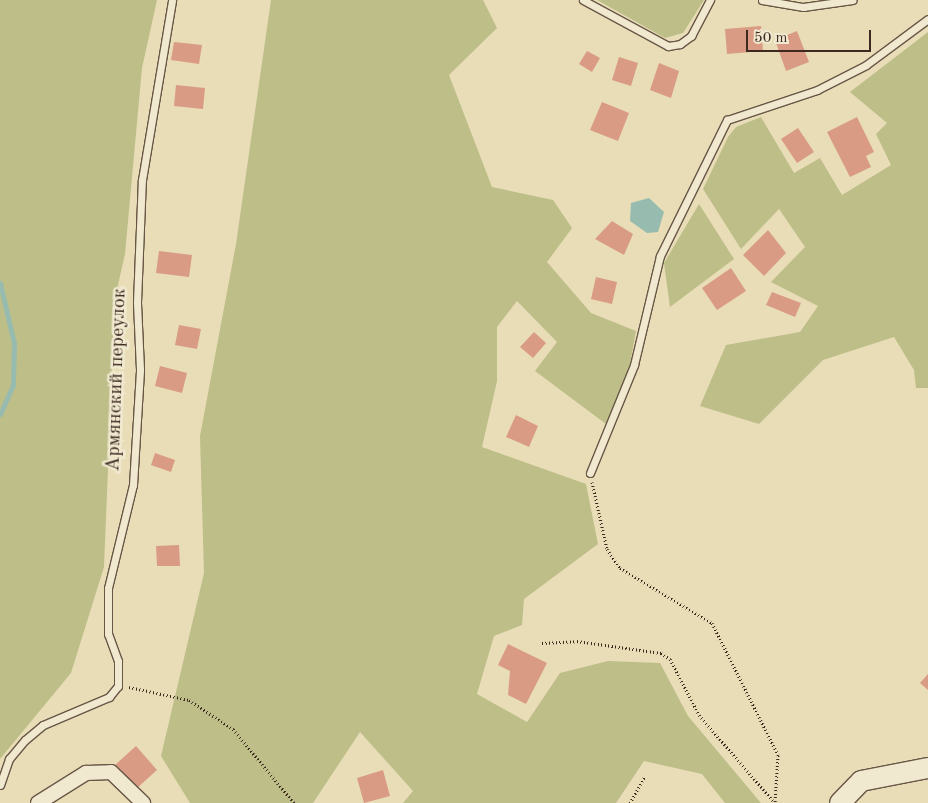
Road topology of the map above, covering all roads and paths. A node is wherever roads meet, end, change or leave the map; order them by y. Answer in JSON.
{"nodes":[{"id":1,"x":172,"y":0,"type":"edge"},
{"id":2,"x":583,"y":0,"type":"edge"},
{"id":3,"x":710,"y":0,"type":"edge"},
{"id":4,"x":762,"y":0,"type":"edge"},
{"id":5,"x":854,"y":0,"type":"edge"},
{"id":6,"x":928,"y":19,"type":"edge"},
{"id":7,"x":590,"y":473,"type":"joint"},
{"id":8,"x":542,"y":643,"type":"dead end"},
{"id":9,"x":118,"y":686,"type":"junction"},
{"id":10,"x":928,"y":768,"type":"edge"},
{"id":11,"x":645,"y":776,"type":"dead end"},
{"id":12,"x":0,"y":785,"type":"edge"},
{"id":13,"x":38,"y":803,"type":"edge"},
{"id":14,"x":143,"y":803,"type":"edge"},
{"id":15,"x":294,"y":803,"type":"edge"},
{"id":16,"x":630,"y":803,"type":"edge"},
{"id":17,"x":775,"y":803,"type":"edge"},
{"id":18,"x":840,"y":803,"type":"edge"}],
"edges":[{"from":1,"to":9,"type":"lane","name":"Армянский переулок"},
{"from":2,"to":3,"type":"lane"},
{"from":4,"to":5,"type":"lane"},
{"from":6,"to":7,"type":"lane"},
{"from":7,"to":17,"type":"path"},
{"from":8,"to":17,"type":"path"},
{"from":9,"to":12,"type":"lane"},
{"from":9,"to":15,"type":"path"},
{"from":10,"to":18,"type":"street"},
{"from":11,"to":16,"type":"path"},
{"from":13,"to":14,"type":"street"}]}
